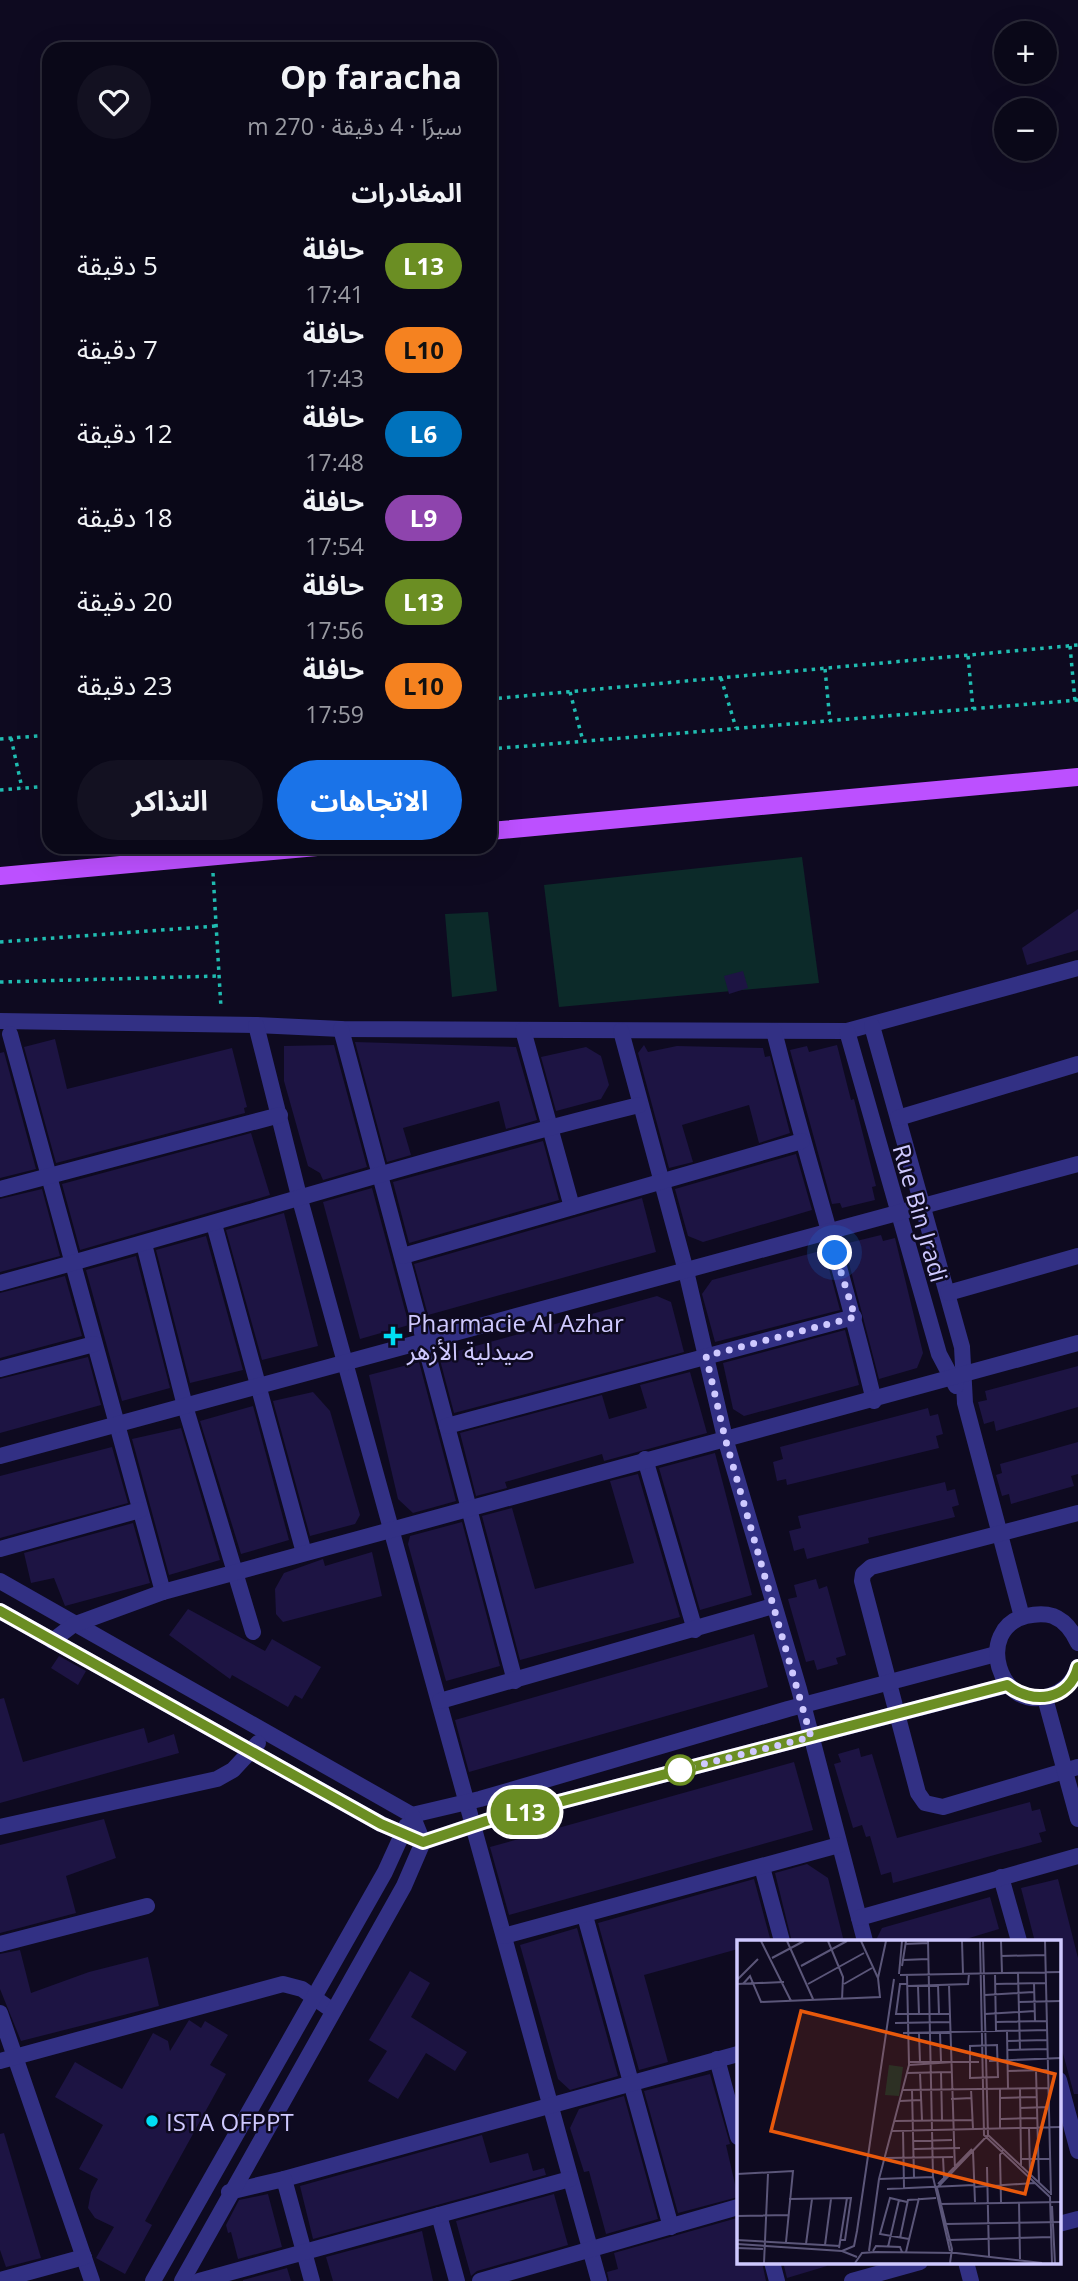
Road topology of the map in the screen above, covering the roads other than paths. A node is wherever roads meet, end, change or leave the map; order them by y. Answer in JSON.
{"nodes":[{"id":1,"x":1078,"y":777,"type":"edge"},
{"id":2,"x":497,"y":830,"type":"edge"},
{"id":3,"x":244,"y":854,"type":"edge"},
{"id":4,"x":0,"y":876,"type":"edge"},
{"id":5,"x":1078,"y":968,"type":"edge"},
{"id":6,"x":256,"y":1025,"type":"junction"},
{"id":7,"x":872,"y":1026,"type":"junction"},
{"id":8,"x":5,"y":1027,"type":"edge"},
{"id":9,"x":341,"y":1030,"type":"junction"},
{"id":10,"x":523,"y":1030,"type":"junction"},
{"id":11,"x":621,"y":1031,"type":"junction"},
{"id":12,"x":774,"y":1031,"type":"junction"},
{"id":13,"x":847,"y":1031,"type":"junction"},
{"id":14,"x":1078,"y":1064,"type":"edge"},
{"id":15,"x":639,"y":1105,"type":"junction"},
{"id":16,"x":280,"y":1115,"type":"junction"},
{"id":17,"x":898,"y":1118,"type":"junction"},
{"id":18,"x":550,"y":1127,"type":"junction"},
{"id":19,"x":802,"y":1141,"type":"junction"},
{"id":20,"x":1078,"y":1164,"type":"edge"},
{"id":21,"x":380,"y":1174,"type":"junction"},
{"id":22,"x":50,"y":1175,"type":"junction"},
{"id":23,"x":661,"y":1182,"type":"junction"},
{"id":24,"x":0,"y":1189,"type":"edge"},
{"id":25,"x":299,"y":1196,"type":"junction"},
{"id":26,"x":923,"y":1206,"type":"junction"},
{"id":27,"x":572,"y":1207,"type":"junction"},
{"id":28,"x":897,"y":1213,"type":"junction"},
{"id":29,"x":214,"y":1224,"type":"junction"},
{"id":30,"x":828,"y":1232,"type":"junction"},
{"id":31,"x":144,"y":1244,"type":"junction"},
{"id":32,"x":403,"y":1256,"type":"junction"},
{"id":33,"x":1078,"y":1256,"type":"edge"},
{"id":34,"x":72,"y":1263,"type":"junction"},
{"id":35,"x":686,"y":1270,"type":"junction"},
{"id":36,"x":0,"y":1283,"type":"edge"},
{"id":37,"x":948,"y":1293,"type":"junction"},
{"id":38,"x":855,"y":1317,"type":"junction"},
{"id":39,"x":427,"y":1341,"type":"junction"},
{"id":40,"x":1078,"y":1343,"type":"edge"},
{"id":41,"x":94,"y":1344,"type":"junction"},
{"id":42,"x":706,"y":1356,"type":"junction"},
{"id":43,"x":345,"y":1363,"type":"junction"},
{"id":44,"x":0,"y":1369,"type":"edge"},
{"id":45,"x":958,"y":1377,"type":"junction"},
{"id":46,"x":260,"y":1387,"type":"junction"},
{"id":47,"x":874,"y":1401,"type":"junction"},
{"id":48,"x":186,"y":1406,"type":"junction"},
{"id":49,"x":115,"y":1426,"type":"junction"},
{"id":50,"x":447,"y":1426,"type":"junction"},
{"id":51,"x":725,"y":1438,"type":"junction"},
{"id":52,"x":0,"y":1456,"type":"edge"},
{"id":53,"x":645,"y":1459,"type":"junction"},
{"id":54,"x":469,"y":1508,"type":"junction"},
{"id":55,"x":140,"y":1510,"type":"junction"},
{"id":56,"x":1078,"y":1513,"type":"edge"},
{"id":57,"x":392,"y":1528,"type":"junction"},
{"id":58,"x":999,"y":1535,"type":"junction"},
{"id":59,"x":0,"y":1549,"type":"edge"},
{"id":60,"x":304,"y":1553,"type":"junction"},
{"id":61,"x":233,"y":1573,"type":"junction"},
{"id":62,"x":0,"y":1581,"type":"edge"},
{"id":63,"x":163,"y":1592,"type":"junction"},
{"id":64,"x":773,"y":1606,"type":"junction"},
{"id":65,"x":0,"y":1611,"type":"edge"},
{"id":66,"x":1022,"y":1617,"type":"junction"},
{"id":67,"x":74,"y":1625,"type":"junction"},
{"id":68,"x":695,"y":1630,"type":"junction"},
{"id":69,"x":253,"y":1632,"type":"dead end"},
{"id":70,"x":1076,"y":1635,"type":"edge"},
{"id":71,"x":52,"y":1641,"type":"junction"},
{"id":72,"x":996,"y":1654,"type":"junction"},
{"id":73,"x":1078,"y":1667,"type":"edge"},
{"id":74,"x":515,"y":1681,"type":"junction"},
{"id":75,"x":891,"y":1681,"type":"junction"},
{"id":76,"x":1007,"y":1685,"type":"junction"},
{"id":77,"x":1045,"y":1698,"type":"junction"},
{"id":78,"x":440,"y":1702,"type":"junction"},
{"id":79,"x":803,"y":1705,"type":"junction"},
{"id":80,"x":899,"y":1712,"type":"junction"},
{"id":81,"x":265,"y":1734,"type":"junction"},
{"id":82,"x":811,"y":1737,"type":"junction"},
{"id":83,"x":253,"y":1751,"type":"junction"},
{"id":84,"x":1071,"y":1769,"type":"edge"},
{"id":85,"x":468,"y":1802,"type":"junction"},
{"id":86,"x":412,"y":1815,"type":"junction"},
{"id":87,"x":1078,"y":1819,"type":"edge"},
{"id":88,"x":474,"y":1826,"type":"junction"},
{"id":89,"x":0,"y":1827,"type":"edge"},
{"id":90,"x":401,"y":1833,"type":"junction"},
{"id":91,"x":423,"y":1842,"type":"junction"},
{"id":92,"x":839,"y":1845,"type":"junction"},
{"id":93,"x":1078,"y":1856,"type":"edge"},
{"id":94,"x":762,"y":1867,"type":"junction"},
{"id":95,"x":1001,"y":1877,"type":"junction"},
{"id":96,"x":147,"y":1906,"type":"dead end"},
{"id":97,"x":585,"y":1916,"type":"junction"},
{"id":98,"x":859,"y":1918,"type":"junction"},
{"id":99,"x":505,"y":1936,"type":"junction"},
{"id":100,"x":782,"y":1940,"type":"edge"},
{"id":101,"x":865,"y":1940,"type":"edge"},
{"id":102,"x":1019,"y":1940,"type":"edge"},
{"id":103,"x":0,"y":1944,"type":"edge"},
{"id":104,"x":312,"y":1998,"type":"junction"},
{"id":105,"x":333,"y":2011,"type":"junction"},
{"id":106,"x":0,"y":2013,"type":"edge"},
{"id":107,"x":737,"y":2054,"type":"edge"},
{"id":108,"x":7,"y":2059,"type":"edge"},
{"id":109,"x":718,"y":2059,"type":"junction"},
{"id":110,"x":630,"y":2084,"type":"junction"},
{"id":111,"x":1060,"y":2088,"type":"edge"},
{"id":112,"x":552,"y":2106,"type":"junction"},
{"id":113,"x":1064,"y":2120,"type":"edge"},
{"id":114,"x":737,"y":2133,"type":"edge"},
{"id":115,"x":1078,"y":2151,"type":"edge"},
{"id":116,"x":284,"y":2179,"type":"junction"},
{"id":117,"x":570,"y":2179,"type":"junction"},
{"id":118,"x":229,"y":2192,"type":"junction"},
{"id":119,"x":737,"y":2207,"type":"edge"},
{"id":120,"x":439,"y":2215,"type":"junction"},
{"id":121,"x":1078,"y":2219,"type":"edge"},
{"id":122,"x":1060,"y":2224,"type":"edge"},
{"id":123,"x":671,"y":2227,"type":"junction"},
{"id":124,"x":592,"y":2249,"type":"junction"},
{"id":125,"x":304,"y":2254,"type":"junction"},
{"id":126,"x":85,"y":2257,"type":"junction"},
{"id":127,"x":773,"y":2264,"type":"edge"},
{"id":128,"x":913,"y":2264,"type":"edge"},
{"id":129,"x":967,"y":2264,"type":"edge"},
{"id":130,"x":161,"y":2278,"type":"edge"},
{"id":131,"x":0,"y":2280,"type":"edge"},
{"id":132,"x":92,"y":2281,"type":"edge"},
{"id":133,"x":182,"y":2281,"type":"edge"},
{"id":134,"x":199,"y":2281,"type":"edge"},
{"id":135,"x":312,"y":2281,"type":"edge"},
{"id":136,"x":457,"y":2281,"type":"edge"},
{"id":137,"x":480,"y":2281,"type":"edge"},
{"id":138,"x":599,"y":2281,"type":"edge"},
{"id":139,"x":777,"y":2281,"type":"edge"},
{"id":140,"x":852,"y":2281,"type":"edge"},
{"id":141,"x":971,"y":2281,"type":"edge"}],
"edges":[{"from":1,"to":2,"type":"main road"},
{"from":3,"to":4,"type":"main road"},
{"from":5,"to":7,"type":"street"},
{"from":6,"to":8,"type":"street"},
{"from":6,"to":9,"type":"street"},
{"from":6,"to":16,"type":"street"},
{"from":7,"to":13,"type":"street"},
{"from":7,"to":17,"type":"street","name":"Rue Bin Jradi"},
{"from":8,"to":22,"type":"street"},
{"from":9,"to":10,"type":"street"},
{"from":9,"to":21,"type":"street"},
{"from":10,"to":11,"type":"street"},
{"from":10,"to":18,"type":"street"},
{"from":11,"to":12,"type":"street"},
{"from":11,"to":15,"type":"street"},
{"from":12,"to":13,"type":"street"},
{"from":12,"to":19,"type":"street"},
{"from":13,"to":28,"type":"street","name":"Rue Bin Jradi"},
{"from":14,"to":17,"type":"street"},
{"from":15,"to":18,"type":"street"},
{"from":15,"to":23,"type":"street"},
{"from":16,"to":22,"type":"street"},
{"from":16,"to":25,"type":"street"},
{"from":17,"to":26,"type":"street","name":"Rue Bin Jradi"},
{"from":18,"to":21,"type":"street"},
{"from":18,"to":27,"type":"street"},
{"from":19,"to":23,"type":"street"},
{"from":19,"to":30,"type":"street"},
{"from":20,"to":26,"type":"street"},
{"from":21,"to":25,"type":"street"},
{"from":21,"to":32,"type":"street"},
{"from":22,"to":24,"type":"street"},
{"from":22,"to":34,"type":"street"},
{"from":23,"to":27,"type":"street"},
{"from":23,"to":35,"type":"street"},
{"from":25,"to":29,"type":"street"},
{"from":25,"to":43,"type":"street"},
{"from":26,"to":28,"type":"street"},
{"from":26,"to":37,"type":"street","name":"Rue Bin Jradi"},
{"from":27,"to":32,"type":"street"},
{"from":28,"to":30,"type":"street"},
{"from":28,"to":45,"type":"street","name":"Rue Bin Jradi"},
{"from":29,"to":31,"type":"street"},
{"from":29,"to":46,"type":"street"},
{"from":30,"to":35,"type":"street"},
{"from":30,"to":38,"type":"street"},
{"from":31,"to":34,"type":"street"},
{"from":31,"to":48,"type":"street"},
{"from":32,"to":39,"type":"street"},
{"from":33,"to":37,"type":"street"},
{"from":34,"to":36,"type":"street"},
{"from":34,"to":41,"type":"street"},
{"from":35,"to":39,"type":"street"},
{"from":35,"to":42,"type":"street"},
{"from":37,"to":45,"type":"street","name":"Rue Bin Jradi"},
{"from":38,"to":42,"type":"street"},
{"from":38,"to":47,"type":"street"},
{"from":39,"to":43,"type":"street"},
{"from":39,"to":50,"type":"street"},
{"from":40,"to":45,"type":"street"},
{"from":41,"to":44,"type":"street"},
{"from":41,"to":49,"type":"street"},
{"from":42,"to":50,"type":"street"},
{"from":42,"to":51,"type":"street"},
{"from":43,"to":46,"type":"street"},
{"from":43,"to":57,"type":"street"},
{"from":45,"to":47,"type":"street"},
{"from":45,"to":58,"type":"street","name":"Rue Bin Jradi"},
{"from":46,"to":48,"type":"street"},
{"from":46,"to":60,"type":"street"},
{"from":47,"to":51,"type":"street"},
{"from":48,"to":49,"type":"street"},
{"from":48,"to":61,"type":"street"},
{"from":49,"to":52,"type":"street"},
{"from":49,"to":55,"type":"street"},
{"from":50,"to":54,"type":"street"},
{"from":51,"to":53,"type":"street"},
{"from":51,"to":64,"type":"street"},
{"from":53,"to":54,"type":"street"},
{"from":53,"to":68,"type":"street"},
{"from":54,"to":57,"type":"street"},
{"from":54,"to":74,"type":"street"},
{"from":55,"to":59,"type":"street"},
{"from":55,"to":63,"type":"street"},
{"from":56,"to":58,"type":"street"},
{"from":57,"to":60,"type":"street"},
{"from":57,"to":78,"type":"street"},
{"from":58,"to":66,"type":"street","name":"Rue Bin Jradi"},
{"from":58,"to":75,"type":"street"},
{"from":60,"to":61,"type":"street"},
{"from":61,"to":63,"type":"street"},
{"from":61,"to":69,"type":"street"},
{"from":62,"to":67,"type":"street"},
{"from":63,"to":67,"type":"street"},
{"from":64,"to":68,"type":"street"},
{"from":64,"to":79,"type":"street"},
{"from":65,"to":71,"type":"street"},
{"from":66,"to":70,"type":"street"},
{"from":66,"to":72,"type":"street"},
{"from":67,"to":71,"type":"street"},
{"from":67,"to":81,"type":"street"},
{"from":68,"to":74,"type":"street"},
{"from":71,"to":83,"type":"street"},
{"from":72,"to":75,"type":"street"},
{"from":72,"to":76,"type":"street"},
{"from":73,"to":77,"type":"street"},
{"from":74,"to":78,"type":"street"},
{"from":75,"to":79,"type":"street"},
{"from":75,"to":80,"type":"street"},
{"from":76,"to":77,"type":"street"},
{"from":76,"to":80,"type":"street"},
{"from":77,"to":84,"type":"street"},
{"from":78,"to":85,"type":"street"},
{"from":79,"to":82,"type":"street"},
{"from":79,"to":85,"type":"street"},
{"from":80,"to":82,"type":"street"},
{"from":80,"to":84,"type":"street"},
{"from":81,"to":83,"type":"street"},
{"from":81,"to":86,"type":"street"},
{"from":82,"to":88,"type":"street"},
{"from":82,"to":92,"type":"street"},
{"from":83,"to":89,"type":"street"},
{"from":83,"to":90,"type":"street"},
{"from":84,"to":87,"type":"street"},
{"from":85,"to":86,"type":"street"},
{"from":85,"to":88,"type":"street"},
{"from":86,"to":90,"type":"street"},
{"from":86,"to":91,"type":"street"},
{"from":88,"to":91,"type":"street"},
{"from":88,"to":99,"type":"street"},
{"from":90,"to":91,"type":"street"},
{"from":90,"to":104,"type":"street"},
{"from":91,"to":105,"type":"street"},
{"from":92,"to":94,"type":"street"},
{"from":92,"to":98,"type":"street"},
{"from":93,"to":95,"type":"street"},
{"from":94,"to":97,"type":"street"},
{"from":94,"to":100,"type":"street"},
{"from":95,"to":98,"type":"street"},
{"from":95,"to":102,"type":"street"},
{"from":96,"to":103,"type":"street"},
{"from":97,"to":99,"type":"street"},
{"from":97,"to":110,"type":"street"},
{"from":98,"to":101,"type":"street"},
{"from":99,"to":112,"type":"street"},
{"from":104,"to":105,"type":"street"},
{"from":104,"to":108,"type":"street"},
{"from":104,"to":130,"type":"street"},
{"from":105,"to":118,"type":"street"},
{"from":106,"to":108,"type":"street"},
{"from":107,"to":109,"type":"street"},
{"from":108,"to":126,"type":"street"},
{"from":109,"to":110,"type":"street"},
{"from":109,"to":114,"type":"street"},
{"from":110,"to":112,"type":"street"},
{"from":110,"to":123,"type":"street"},
{"from":111,"to":113,"type":"street"},
{"from":112,"to":116,"type":"street"},
{"from":112,"to":117,"type":"street"},
{"from":113,"to":115,"type":"street"},
{"from":116,"to":118,"type":"street"},
{"from":116,"to":125,"type":"street"},
{"from":117,"to":120,"type":"street"},
{"from":117,"to":124,"type":"street"},
{"from":118,"to":133,"type":"street"},
{"from":119,"to":123,"type":"street"},
{"from":120,"to":125,"type":"street"},
{"from":120,"to":136,"type":"street"},
{"from":121,"to":122,"type":"street"},
{"from":123,"to":124,"type":"street"},
{"from":124,"to":137,"type":"street"},
{"from":124,"to":138,"type":"street"},
{"from":125,"to":134,"type":"street"},
{"from":125,"to":135,"type":"street"},
{"from":126,"to":131,"type":"street"},
{"from":126,"to":132,"type":"street"},
{"from":127,"to":139,"type":"street"},
{"from":128,"to":140,"type":"street"},
{"from":129,"to":141,"type":"street"}]}
